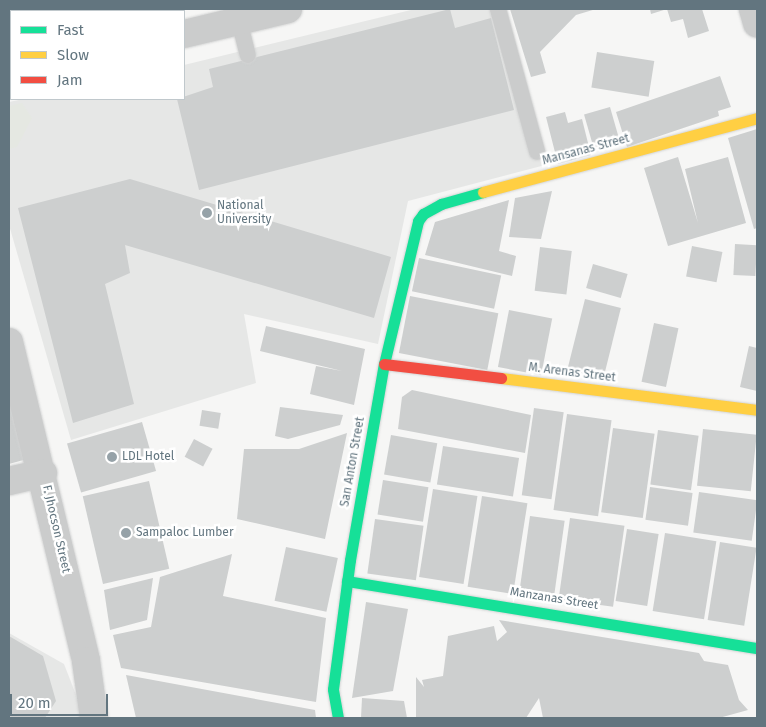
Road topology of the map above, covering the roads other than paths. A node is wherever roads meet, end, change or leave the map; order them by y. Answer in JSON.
{"nodes":[{"id":1,"x":288,"y":9,"type":"edge"},
{"id":2,"x":498,"y":9,"type":"edge"},
{"id":3,"x":753,"y":9,"type":"edge"},
{"id":4,"x":239,"y":20,"type":"junction"},
{"id":5,"x":757,"y":23,"type":"edge"},
{"id":6,"x":185,"y":34,"type":"edge"},
{"id":7,"x":248,"y":55,"type":"dead end"},
{"id":8,"x":757,"y":118,"type":"edge"},
{"id":9,"x":537,"y":152,"type":"dead end"},
{"id":10,"x":423,"y":214,"type":"joint"},
{"id":11,"x":9,"y":342,"type":"edge"},
{"id":12,"x":384,"y":364,"type":"junction"},
{"id":13,"x":757,"y":410,"type":"edge"},
{"id":14,"x":43,"y":473,"type":"junction"},
{"id":15,"x":9,"y":481,"type":"edge"},
{"id":16,"x":347,"y":581,"type":"junction"},
{"id":17,"x":757,"y":648,"type":"edge"},
{"id":18,"x":94,"y":718,"type":"edge"},
{"id":19,"x":338,"y":718,"type":"edge"}],
"edges":[{"from":1,"to":4,"type":"street"},
{"from":2,"to":9,"type":"lane"},
{"from":3,"to":5,"type":"street"},
{"from":4,"to":6,"type":"street"},
{"from":4,"to":7,"type":"lane"},
{"from":8,"to":10,"type":"street","name":"Mansanas Street"},
{"from":10,"to":12,"type":"street","name":"San Anton Street"},
{"from":11,"to":14,"type":"street","name":"F. Jhocson Street"},
{"from":12,"to":13,"type":"street","name":"M. Arenas Street"},
{"from":12,"to":16,"type":"street","name":"San Anton Street"},
{"from":14,"to":15,"type":"street"},
{"from":14,"to":18,"type":"street","name":"F. Jhocson Street"},
{"from":16,"to":17,"type":"street","name":"Manzanas Street"},
{"from":16,"to":19,"type":"street","name":"San Anton Street"}]}
